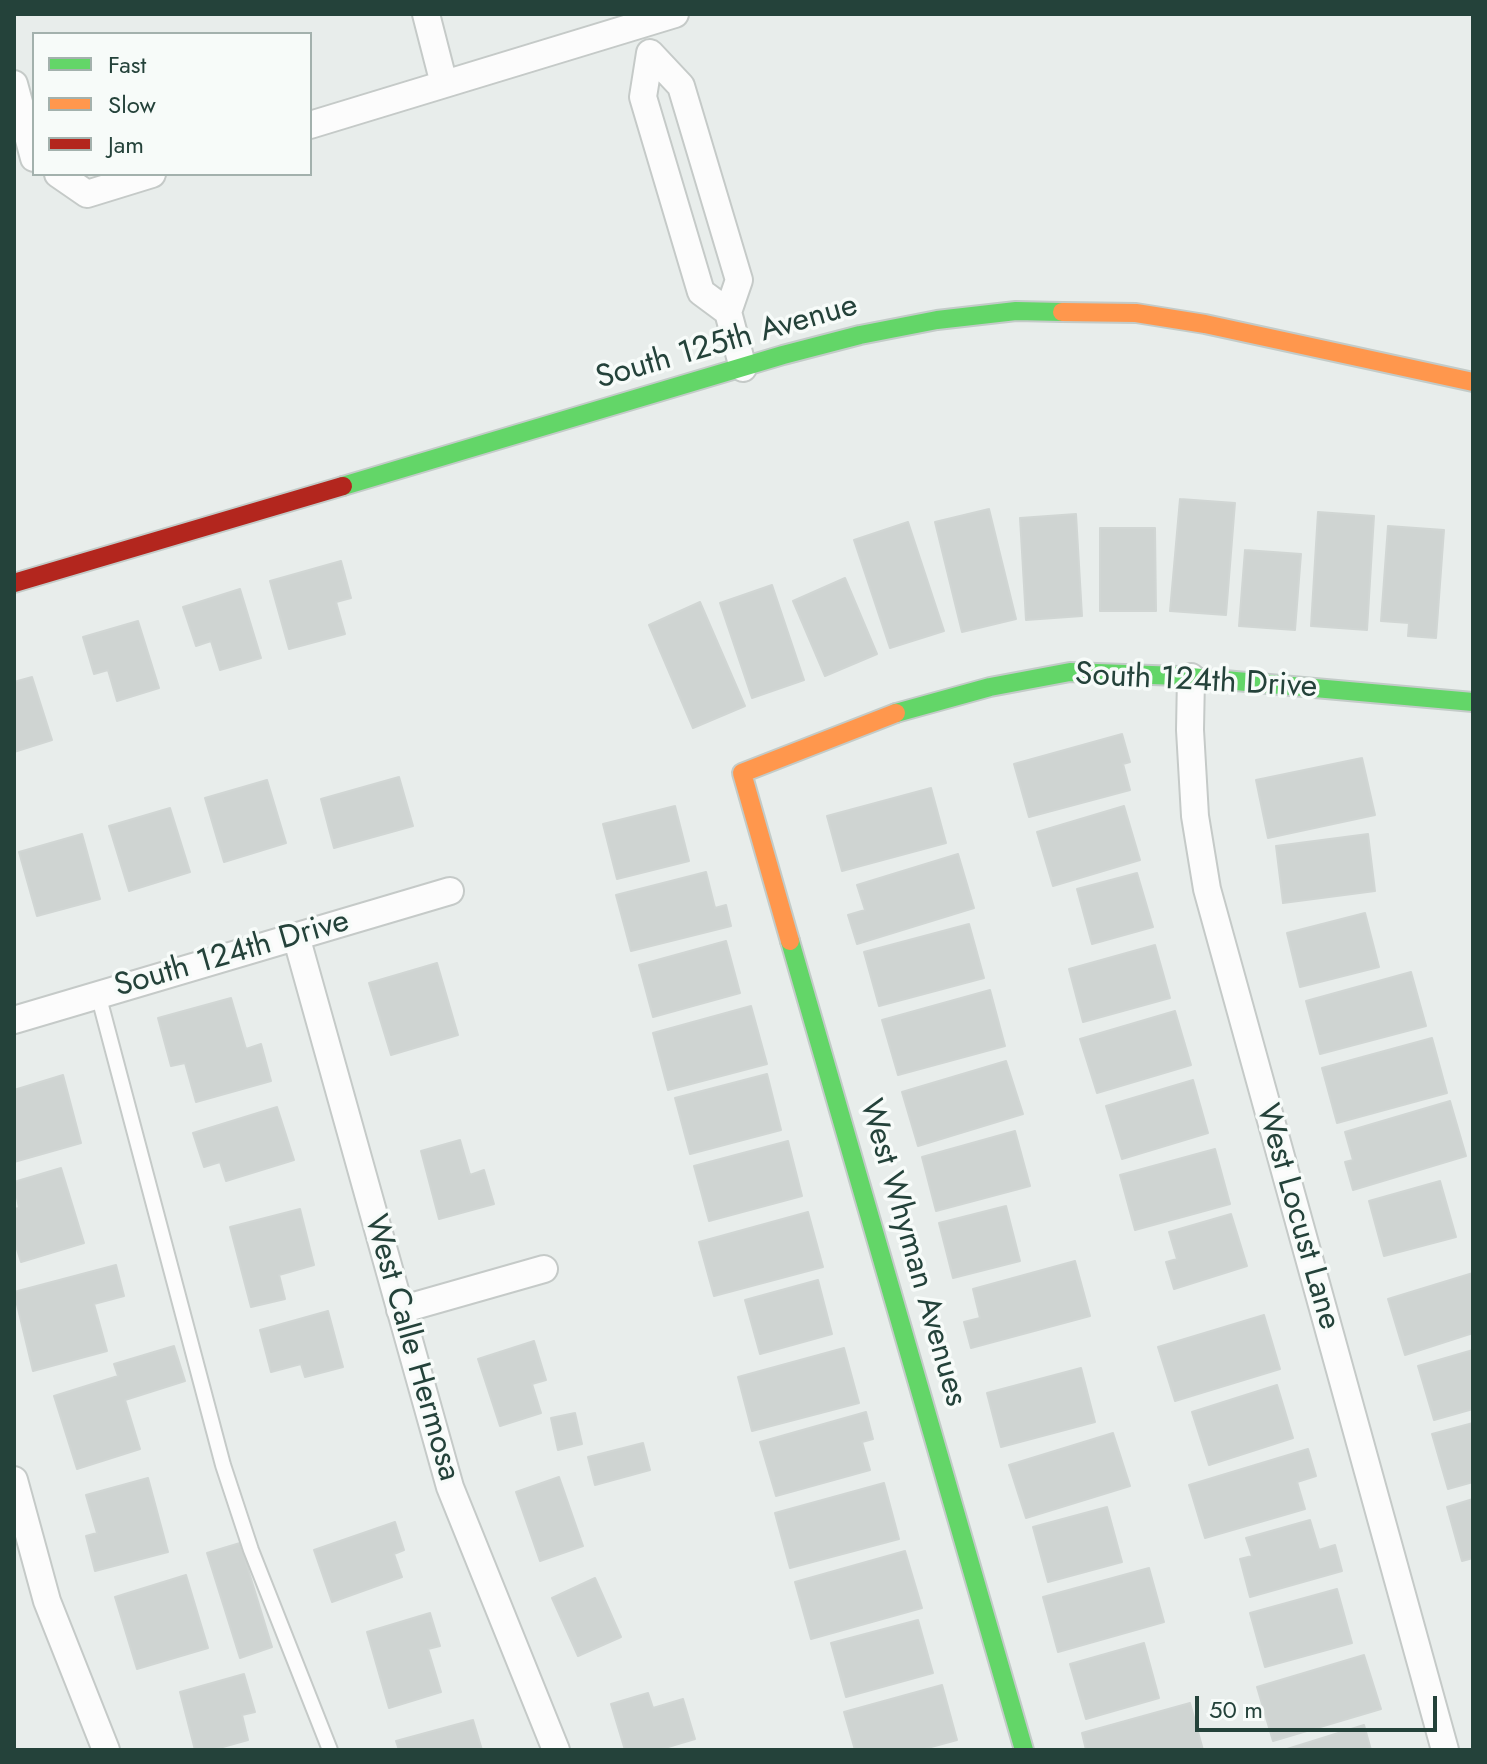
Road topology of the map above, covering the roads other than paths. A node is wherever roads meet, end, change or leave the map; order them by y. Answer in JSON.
{"nodes":[{"id":1,"x":426,"y":14,"type":"edge"},
{"id":2,"x":675,"y":14,"type":"edge"},
{"id":3,"x":644,"y":23,"type":"junction"},
{"id":4,"x":650,"y":53,"type":"junction"},
{"id":5,"x":14,"y":84,"type":"edge"},
{"id":6,"x":444,"y":84,"type":"junction"},
{"id":7,"x":312,"y":124,"type":"edge"},
{"id":8,"x":32,"y":151,"type":"edge"},
{"id":9,"x":61,"y":176,"type":"edge"},
{"id":10,"x":146,"y":176,"type":"edge"},
{"id":11,"x":728,"y":312,"type":"junction"},
{"id":12,"x":743,"y":368,"type":"junction"},
{"id":13,"x":1473,"y":382,"type":"edge"},
{"id":14,"x":14,"y":583,"type":"edge"},
{"id":15,"x":1191,"y":677,"type":"junction"},
{"id":16,"x":1473,"y":702,"type":"edge"},
{"id":17,"x":742,"y":773,"type":"joint"},
{"id":18,"x":450,"y":891,"type":"dead end"},
{"id":19,"x":296,"y":936,"type":"junction"},
{"id":20,"x":98,"y":994,"type":"junction"},
{"id":21,"x":14,"y":1020,"type":"edge"},
{"id":22,"x":544,"y":1269,"type":"dead end"},
{"id":23,"x":400,"y":1310,"type":"junction"},
{"id":24,"x":14,"y":1480,"type":"edge"},
{"id":25,"x":106,"y":1750,"type":"edge"},
{"id":26,"x":330,"y":1750,"type":"edge"},
{"id":27,"x":556,"y":1750,"type":"edge"},
{"id":28,"x":1024,"y":1750,"type":"edge"},
{"id":29,"x":1445,"y":1750,"type":"edge"}],
"edges":[{"from":1,"to":6,"type":"street"},
{"from":2,"to":3,"type":"street"},
{"from":3,"to":4,"type":"street"},
{"from":3,"to":6,"type":"street"},
{"from":4,"to":11,"type":"street"},
{"from":4,"to":11,"type":"street"},
{"from":5,"to":8,"type":"street"},
{"from":6,"to":7,"type":"street"},
{"from":9,"to":10,"type":"street"},
{"from":11,"to":12,"type":"street"},
{"from":12,"to":13,"type":"street","name":"South 125th Avenue"},
{"from":12,"to":14,"type":"street","name":"South 125th Avenue"},
{"from":15,"to":16,"type":"street","name":"South 124th Drive"},
{"from":15,"to":17,"type":"street","name":"South 124th Drive"},
{"from":15,"to":29,"type":"street","name":"West Locust Lane"},
{"from":17,"to":28,"type":"street","name":"West Whyman Avenues"},
{"from":18,"to":19,"type":"street","name":"South 124th Drive"},
{"from":19,"to":20,"type":"street","name":"South 124th Drive"},
{"from":19,"to":23,"type":"street","name":"West Calle Hermosa"},
{"from":20,"to":21,"type":"street","name":"South 124th Drive"},
{"from":20,"to":26,"type":"lane"},
{"from":22,"to":23,"type":"street"},
{"from":23,"to":27,"type":"street","name":"West Calle Hermosa"},
{"from":24,"to":25,"type":"street"}]}
